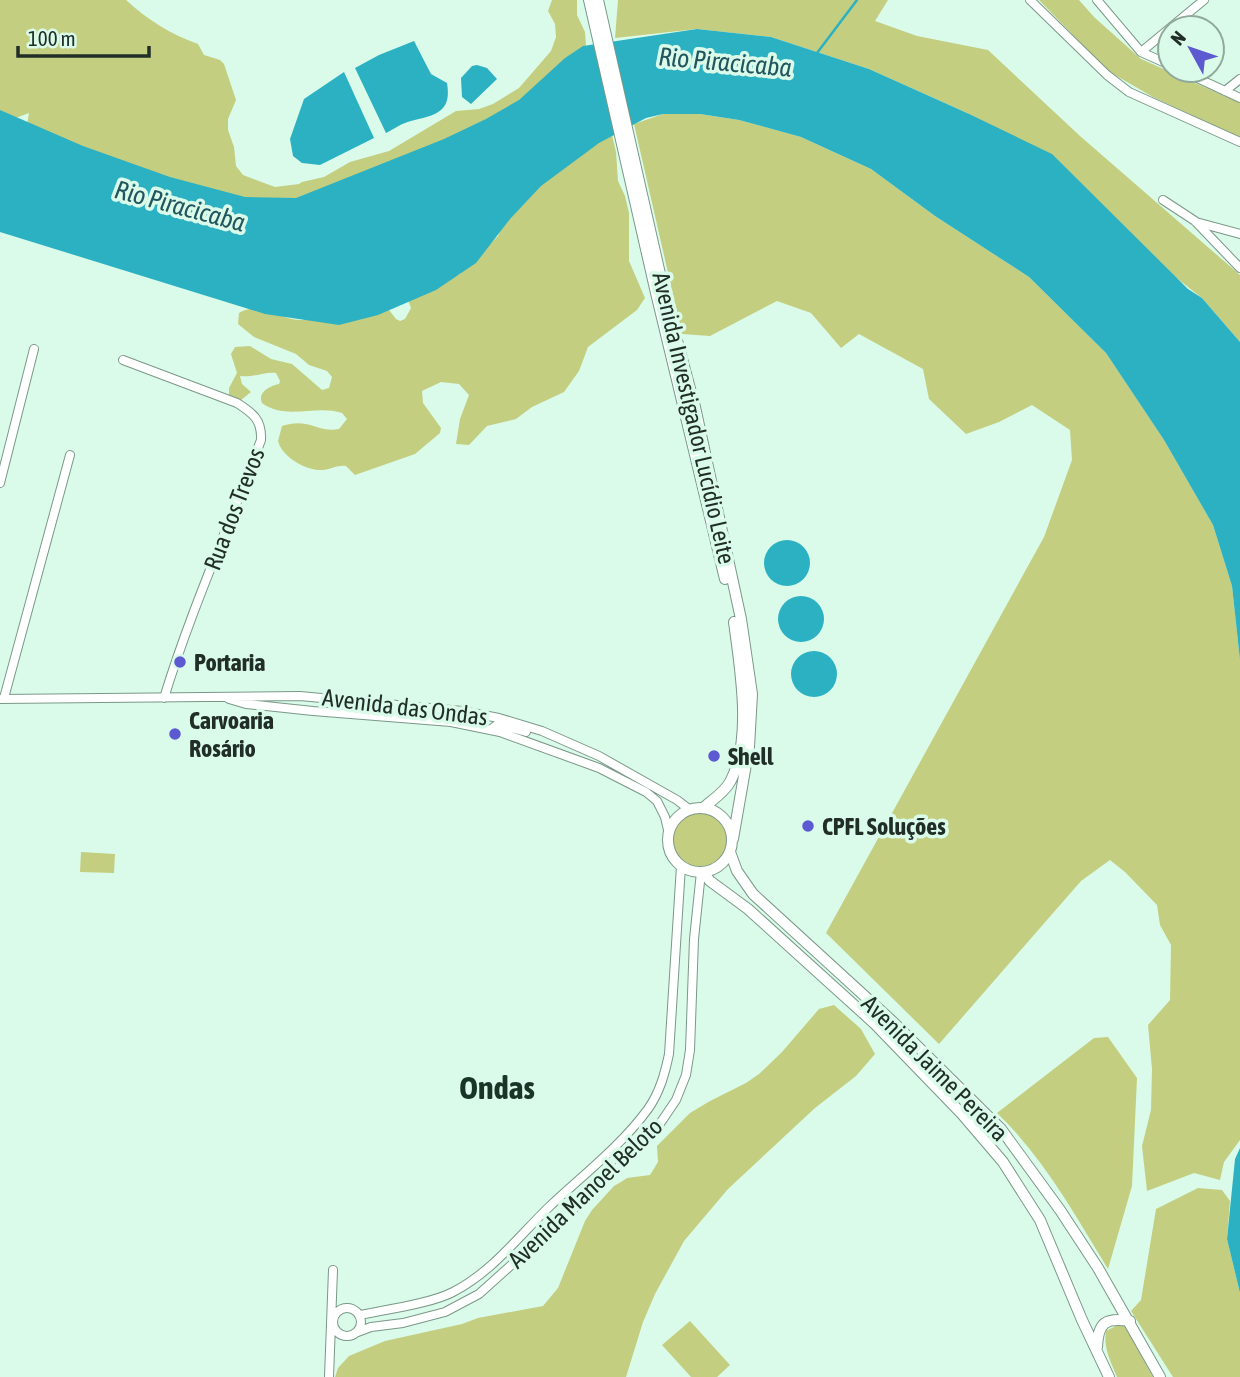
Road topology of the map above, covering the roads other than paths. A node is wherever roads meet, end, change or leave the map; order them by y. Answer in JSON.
{"nodes":[{"id":1,"x":589,"y":0,"type":"edge"},
{"id":2,"x":598,"y":0,"type":"edge"},
{"id":3,"x":1030,"y":0,"type":"edge"},
{"id":4,"x":1097,"y":0,"type":"edge"},
{"id":5,"x":1204,"y":0,"type":"edge"},
{"id":6,"x":600,"y":28,"type":"junction"},
{"id":7,"x":1141,"y":52,"type":"junction"},
{"id":8,"x":1156,"y":59,"type":"edge"},
{"id":9,"x":1240,"y":79,"type":"edge"},
{"id":10,"x":1210,"y":84,"type":"edge"},
{"id":11,"x":1225,"y":91,"type":"junction"},
{"id":12,"x":1240,"y":98,"type":"edge"},
{"id":13,"x":627,"y":142,"type":"junction"},
{"id":14,"x":1240,"y":142,"type":"edge"},
{"id":15,"x":1163,"y":200,"type":"dead end"},
{"id":16,"x":1195,"y":221,"type":"junction"},
{"id":17,"x":1240,"y":234,"type":"edge"},
{"id":18,"x":1240,"y":268,"type":"edge"},
{"id":19,"x":34,"y":349,"type":"dead end"},
{"id":20,"x":123,"y":360,"type":"dead end"},
{"id":21,"x":70,"y":455,"type":"dead end"},
{"id":22,"x":0,"y":483,"type":"edge"},
{"id":23,"x":223,"y":696,"type":"junction"},
{"id":24,"x":300,"y":696,"type":"junction"},
{"id":25,"x":163,"y":698,"type":"junction"},
{"id":26,"x":2,"y":699,"type":"edge"},
{"id":27,"x":361,"y":702,"type":"junction"},
{"id":28,"x":246,"y":704,"type":"junction"},
{"id":29,"x":313,"y":711,"type":"junction"},
{"id":30,"x":489,"y":730,"type":"junction"},
{"id":31,"x":553,"y":736,"type":"junction"},
{"id":32,"x":703,"y":808,"type":"junction"},
{"id":33,"x":690,"y":810,"type":"junction"},
{"id":34,"x":669,"y":834,"type":"junction"},
{"id":35,"x":733,"y":839,"type":"junction"},
{"id":36,"x":730,"y":852,"type":"junction"},
{"id":37,"x":681,"y":866,"type":"junction"},
{"id":38,"x":702,"y":872,"type":"junction"},
{"id":39,"x":332,"y":1270,"type":"dead end"},
{"id":40,"x":360,"y":1315,"type":"junction"},
{"id":41,"x":331,"y":1319,"type":"junction"},
{"id":42,"x":1130,"y":1321,"type":"junction"},
{"id":43,"x":355,"y":1333,"type":"junction"},
{"id":44,"x":1096,"y":1350,"type":"junction"},
{"id":45,"x":1157,"y":1375,"type":"edge"},
{"id":46,"x":329,"y":1377,"type":"edge"},
{"id":47,"x":1109,"y":1377,"type":"edge"}],
"edges":[{"from":1,"to":6,"type":"main road","name":"Avenida Investigador Lucídio Leite"},
{"from":2,"to":6,"type":"main road","name":"Avenida Investigador Lucídio Leite"},
{"from":3,"to":14,"type":"street"},
{"from":4,"to":7,"type":"street"},
{"from":5,"to":7,"type":"street"},
{"from":6,"to":13,"type":"main road","name":"Avenida Investigador Lucídio Leite"},
{"from":7,"to":8,"type":"street"},
{"from":9,"to":11,"type":"street"},
{"from":10,"to":11,"type":"street"},
{"from":11,"to":12,"type":"street"},
{"from":13,"to":32,"type":"main road","name":"Avenida Investigador Lucídio Leite"},
{"from":13,"to":35,"type":"main road","name":"Avenida Investigador Lucídio Leite"},
{"from":15,"to":16,"type":"street"},
{"from":16,"to":17,"type":"street"},
{"from":16,"to":18,"type":"street"},
{"from":19,"to":22,"type":"street"},
{"from":20,"to":25,"type":"street","name":"Rua dos Trevos"},
{"from":21,"to":26,"type":"street"},
{"from":23,"to":24,"type":"street","name":"Avenida das Ondas"},
{"from":23,"to":25,"type":"street","name":"Avenida das Ondas"},
{"from":23,"to":28,"type":"street","name":"Avenida das Ondas"},
{"from":24,"to":27,"type":"street","name":"Avenida das Ondas"},
{"from":24,"to":28,"type":"street"},
{"from":25,"to":26,"type":"street","name":"Avenida das Ondas"},
{"from":27,"to":29,"type":"street"},
{"from":27,"to":31,"type":"street","name":"Avenida das Ondas"},
{"from":28,"to":29,"type":"street","name":"Avenida das Ondas"},
{"from":29,"to":30,"type":"street","name":"Avenida das Ondas"},
{"from":30,"to":31,"type":"street"},
{"from":30,"to":34,"type":"street","name":"Avenida das Ondas"},
{"from":31,"to":33,"type":"street","name":"Avenida das Ondas"},
{"from":32,"to":33,"type":"main road"},
{"from":32,"to":35,"type":"main road"},
{"from":33,"to":34,"type":"main road"},
{"from":34,"to":37,"type":"main road"},
{"from":35,"to":36,"type":"main road"},
{"from":36,"to":38,"type":"main road"},
{"from":36,"to":42,"type":"main road","name":"Avenida Jaime Pereira"},
{"from":37,"to":38,"type":"main road"},
{"from":37,"to":40,"type":"street","name":"Avenida Manoel Beloto"},
{"from":38,"to":43,"type":"street","name":"Avenida Manoel Beloto"},
{"from":38,"to":44,"type":"main road","name":"Avenida Jaime Pereira"},
{"from":39,"to":41,"type":"street"},
{"from":40,"to":41,"type":"street"},
{"from":40,"to":43,"type":"street"},
{"from":41,"to":43,"type":"street"},
{"from":41,"to":46,"type":"street"},
{"from":42,"to":44,"type":"main road"},
{"from":42,"to":45,"type":"main road","name":"Avenida Jaime Pereira"},
{"from":44,"to":47,"type":"main road","name":"Avenida Jaime Pereira"}]}
